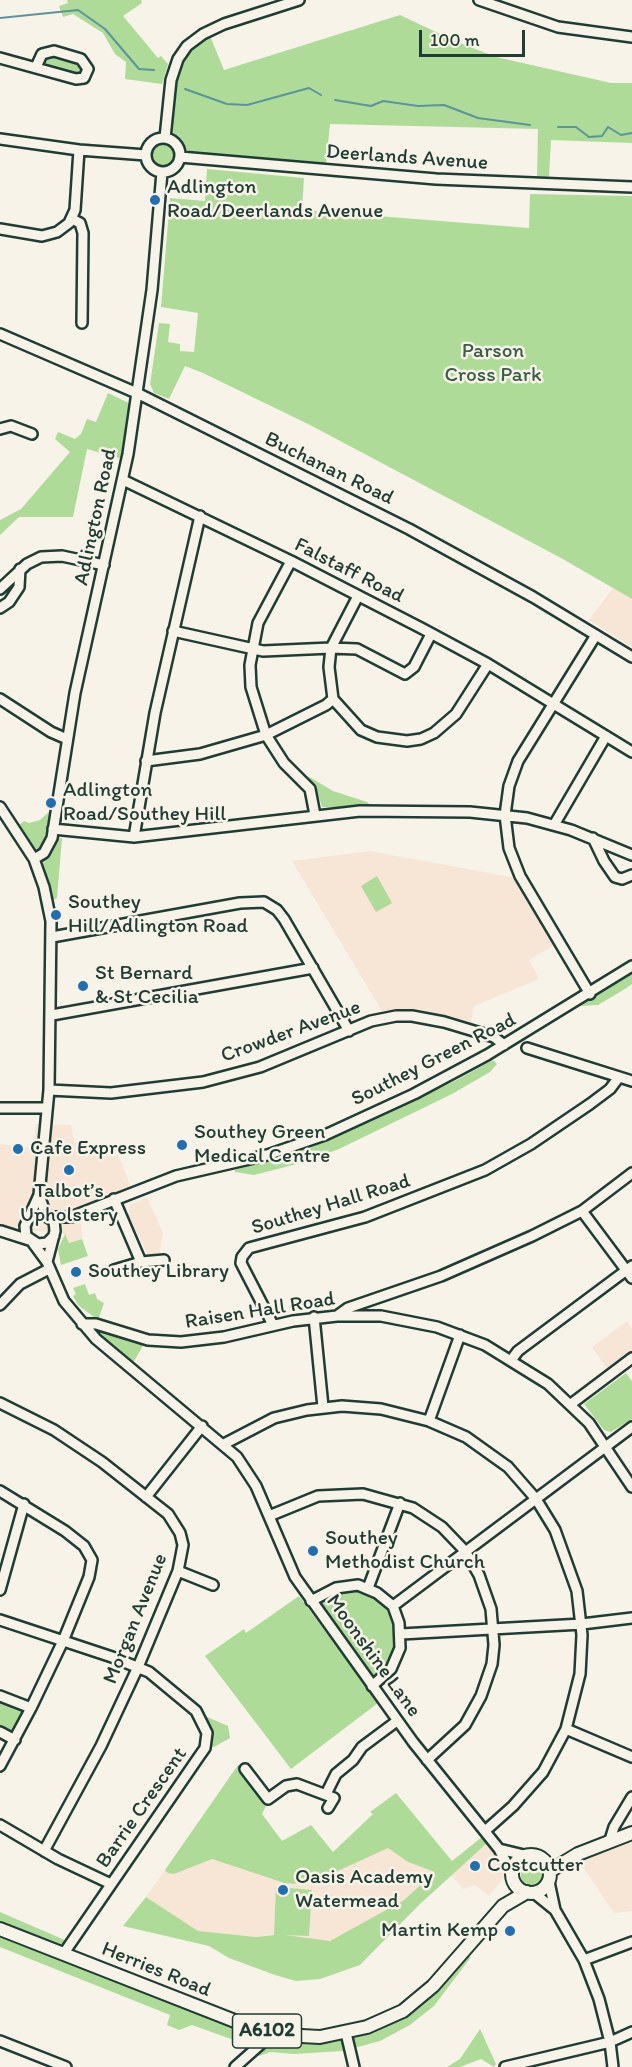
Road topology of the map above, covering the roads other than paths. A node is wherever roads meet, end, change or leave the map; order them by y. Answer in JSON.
{"nodes":[{"id":1,"x":299,"y":0,"type":"edge"},
{"id":2,"x":479,"y":0,"type":"edge"},
{"id":3,"x":286,"y":2,"type":"edge"},
{"id":4,"x":632,"y":37,"type":"edge"},
{"id":5,"x":0,"y":58,"type":"edge"},
{"id":6,"x":36,"y":67,"type":"junction"},
{"id":7,"x":165,"y":138,"type":"junction"},
{"id":8,"x":0,"y":139,"type":"edge"},
{"id":9,"x":79,"y":150,"type":"junction"},
{"id":10,"x":146,"y":155,"type":"junction"},
{"id":11,"x":180,"y":157,"type":"junction"},
{"id":12,"x":162,"y":172,"type":"junction"},
{"id":13,"x":632,"y":187,"type":"edge"},
{"id":14,"x":72,"y":219,"type":"junction"},
{"id":15,"x":0,"y":229,"type":"edge"},
{"id":16,"x":82,"y":323,"type":"dead end"},
{"id":17,"x":0,"y":334,"type":"edge"},
{"id":18,"x":139,"y":394,"type":"junction"},
{"id":19,"x":0,"y":429,"type":"edge"},
{"id":20,"x":32,"y":434,"type":"dead end"},
{"id":21,"x":123,"y":480,"type":"junction"},
{"id":22,"x":200,"y":516,"type":"junction"},
{"id":23,"x":291,"y":561,"type":"junction"},
{"id":24,"x":104,"y":565,"type":"junction"},
{"id":25,"x":20,"y":569,"type":"junction"},
{"id":26,"x":0,"y":589,"type":"edge"},
{"id":27,"x":358,"y":596,"type":"junction"},
{"id":28,"x":0,"y":608,"type":"edge"},
{"id":29,"x":174,"y":631,"type":"junction"},
{"id":30,"x":431,"y":634,"type":"junction"},
{"id":31,"x":596,"y":635,"type":"junction"},
{"id":32,"x":331,"y":648,"type":"junction"},
{"id":33,"x":252,"y":649,"type":"junction"},
{"id":34,"x":632,"y":657,"type":"edge"},
{"id":35,"x":488,"y":664,"type":"junction"},
{"id":36,"x":0,"y":699,"type":"edge"},
{"id":37,"x":333,"y":699,"type":"junction"},
{"id":38,"x":553,"y":703,"type":"junction"},
{"id":39,"x":266,"y":735,"type":"junction"},
{"id":40,"x":606,"y":736,"type":"junction"},
{"id":41,"x":67,"y":739,"type":"junction"},
{"id":42,"x":632,"y":752,"type":"edge"},
{"id":43,"x":146,"y":761,"type":"junction"},
{"id":44,"x":0,"y":807,"type":"edge"},
{"id":45,"x":315,"y":815,"type":"junction"},
{"id":46,"x":505,"y":815,"type":"junction"},
{"id":47,"x":554,"y":825,"type":"junction"},
{"id":48,"x":52,"y":829,"type":"junction"},
{"id":49,"x":134,"y":837,"type":"junction"},
{"id":50,"x":593,"y":838,"type":"junction"},
{"id":51,"x":632,"y":855,"type":"edge"},
{"id":52,"x":34,"y":859,"type":"junction"},
{"id":53,"x":632,"y":875,"type":"edge"},
{"id":54,"x":52,"y":938,"type":"junction"},
{"id":55,"x":632,"y":966,"type":"edge"},
{"id":56,"x":313,"y":968,"type":"junction"},
{"id":57,"x":590,"y":994,"type":"junction"},
{"id":58,"x":52,"y":1015,"type":"junction"},
{"id":59,"x":349,"y":1030,"type":"junction"},
{"id":60,"x":504,"y":1045,"type":"junction"},
{"id":61,"x":527,"y":1047,"type":"dead end"},
{"id":62,"x":627,"y":1077,"type":"edge"},
{"id":63,"x":49,"y":1090,"type":"junction"},
{"id":64,"x":0,"y":1108,"type":"edge"},
{"id":65,"x":47,"y":1108,"type":"junction"},
{"id":66,"x":632,"y":1173,"type":"edge"},
{"id":67,"x":39,"y":1195,"type":"junction"},
{"id":68,"x":114,"y":1199,"type":"junction"},
{"id":69,"x":582,"y":1210,"type":"junction"},
{"id":70,"x":48,"y":1216,"type":"junction"},
{"id":71,"x":70,"y":1217,"type":"junction"},
{"id":72,"x":26,"y":1223,"type":"junction"},
{"id":73,"x":1,"y":1231,"type":"edge"},
{"id":74,"x":55,"y":1233,"type":"junction"},
{"id":75,"x":31,"y":1241,"type":"junction"},
{"id":76,"x":164,"y":1260,"type":"dead end"},
{"id":77,"x":141,"y":1262,"type":"junction"},
{"id":78,"x":48,"y":1266,"type":"junction"},
{"id":79,"x":114,"y":1270,"type":"dead end"},
{"id":80,"x":630,"y":1272,"type":"edge"},
{"id":81,"x":379,"y":1298,"type":"junction"},
{"id":82,"x":0,"y":1305,"type":"edge"},
{"id":83,"x":338,"y":1316,"type":"junction"},
{"id":84,"x":381,"y":1316,"type":"junction"},
{"id":85,"x":314,"y":1317,"type":"junction"},
{"id":86,"x":82,"y":1324,"type":"junction"},
{"id":87,"x":273,"y":1325,"type":"junction"},
{"id":88,"x":460,"y":1335,"type":"junction"},
{"id":89,"x":512,"y":1359,"type":"junction"},
{"id":90,"x":632,"y":1359,"type":"edge"},
{"id":91,"x":0,"y":1403,"type":"edge"},
{"id":92,"x":571,"y":1404,"type":"junction"},
{"id":93,"x":323,"y":1407,"type":"junction"},
{"id":94,"x":429,"y":1421,"type":"junction"},
{"id":95,"x":202,"y":1426,"type":"junction"},
{"id":96,"x":632,"y":1427,"type":"edge"},
{"id":97,"x":224,"y":1444,"type":"junction"},
{"id":98,"x":606,"y":1446,"type":"junction"},
{"id":99,"x":632,"y":1487,"type":"edge"},
{"id":100,"x":0,"y":1491,"type":"edge"},
{"id":101,"x":146,"y":1497,"type":"junction"},
{"id":102,"x":536,"y":1499,"type":"junction"},
{"id":103,"x":400,"y":1503,"type":"junction"},
{"id":104,"x":24,"y":1504,"type":"junction"},
{"id":105,"x":269,"y":1516,"type":"junction"},
{"id":106,"x":465,"y":1551,"type":"junction"},
{"id":107,"x":178,"y":1571,"type":"junction"},
{"id":108,"x":213,"y":1585,"type":"dead end"},
{"id":109,"x":368,"y":1588,"type":"junction"},
{"id":110,"x":0,"y":1590,"type":"edge"},
{"id":111,"x":311,"y":1601,"type":"junction"},
{"id":112,"x":393,"y":1606,"type":"junction"},
{"id":113,"x":632,"y":1618,"type":"edge"},
{"id":114,"x":0,"y":1620,"type":"edge"},
{"id":115,"x":582,"y":1624,"type":"junction"},
{"id":116,"x":494,"y":1629,"type":"junction"},
{"id":117,"x":401,"y":1634,"type":"junction"},
{"id":118,"x":63,"y":1641,"type":"junction"},
{"id":119,"x":138,"y":1667,"type":"junction"},
{"id":120,"x":372,"y":1686,"type":"junction"},
{"id":121,"x":0,"y":1696,"type":"edge"},
{"id":122,"x":31,"y":1708,"type":"junction"},
{"id":123,"x":398,"y":1721,"type":"junction"},
{"id":124,"x":566,"y":1729,"type":"junction"},
{"id":125,"x":0,"y":1731,"type":"edge"},
{"id":126,"x":15,"y":1740,"type":"junction"},
{"id":127,"x":632,"y":1757,"type":"edge"},
{"id":128,"x":427,"y":1760,"type":"junction"},
{"id":129,"x":0,"y":1766,"type":"edge"},
{"id":130,"x":245,"y":1769,"type":"dead end"},
{"id":131,"x":326,"y":1794,"type":"junction"},
{"id":132,"x":632,"y":1797,"type":"edge"},
{"id":133,"x":328,"y":1808,"type":"dead end"},
{"id":134,"x":0,"y":1825,"type":"edge"},
{"id":135,"x":485,"y":1831,"type":"junction"},
{"id":136,"x":632,"y":1833,"type":"edge"},
{"id":137,"x":610,"y":1840,"type":"junction"},
{"id":138,"x":499,"y":1849,"type":"junction"},
{"id":139,"x":44,"y":1851,"type":"junction"},
{"id":140,"x":528,"y":1856,"type":"junction"},
{"id":141,"x":542,"y":1858,"type":"junction"},
{"id":142,"x":568,"y":1859,"type":"junction"},
{"id":143,"x":549,"y":1876,"type":"junction"},
{"id":144,"x":513,"y":1877,"type":"junction"},
{"id":145,"x":111,"y":1884,"type":"junction"},
{"id":146,"x":530,"y":1892,"type":"junction"},
{"id":147,"x":503,"y":1906,"type":"junction"},
{"id":148,"x":555,"y":1910,"type":"junction"},
{"id":149,"x":0,"y":1929,"type":"edge"},
{"id":150,"x":632,"y":1942,"type":"edge"},
{"id":151,"x":64,"y":1953,"type":"junction"},
{"id":152,"x":584,"y":1960,"type":"junction"},
{"id":153,"x":268,"y":2032,"type":"junction"},
{"id":154,"x":632,"y":2032,"type":"edge"},
{"id":155,"x":346,"y":2033,"type":"junction"},
{"id":156,"x":0,"y":2041,"type":"edge"},
{"id":157,"x":610,"y":2042,"type":"junction"},
{"id":158,"x":66,"y":2067,"type":"edge"},
{"id":159,"x":235,"y":2067,"type":"edge"},
{"id":160,"x":354,"y":2067,"type":"edge"},
{"id":161,"x":505,"y":2067,"type":"edge"},
{"id":162,"x":613,"y":2067,"type":"edge"}],
"edges":[{"from":1,"to":3,"type":"street"},
{"from":2,"to":4,"type":"street"},
{"from":3,"to":7,"type":"street"},
{"from":5,"to":6,"type":"street"},
{"from":6,"to":6,"type":"street"},
{"from":7,"to":10,"type":"street"},
{"from":7,"to":11,"type":"street"},
{"from":8,"to":9,"type":"street"},
{"from":9,"to":10,"type":"street"},
{"from":9,"to":14,"type":"street"},
{"from":10,"to":12,"type":"street"},
{"from":11,"to":12,"type":"street"},
{"from":11,"to":13,"type":"street","name":"Deerlands Avenue"},
{"from":12,"to":18,"type":"street","name":"Adlington Road"},
{"from":14,"to":15,"type":"street"},
{"from":14,"to":16,"type":"street"},
{"from":17,"to":18,"type":"street","name":"Buchanan Road"},
{"from":18,"to":21,"type":"street","name":"Adlington Road"},
{"from":18,"to":31,"type":"street","name":"Buchanan Road"},
{"from":19,"to":20,"type":"street"},
{"from":21,"to":22,"type":"street","name":"Falstaff Road"},
{"from":21,"to":24,"type":"street","name":"Adlington Road"},
{"from":22,"to":23,"type":"street","name":"Falstaff Road"},
{"from":22,"to":29,"type":"street"},
{"from":23,"to":27,"type":"street","name":"Falstaff Road"},
{"from":23,"to":33,"type":"street"},
{"from":24,"to":25,"type":"street"},
{"from":24,"to":41,"type":"street","name":"Adlington Road"},
{"from":25,"to":26,"type":"street"},
{"from":25,"to":28,"type":"street"},
{"from":27,"to":30,"type":"street","name":"Falstaff Road"},
{"from":27,"to":32,"type":"street"},
{"from":29,"to":33,"type":"street"},
{"from":29,"to":43,"type":"street"},
{"from":30,"to":32,"type":"street"},
{"from":30,"to":35,"type":"street","name":"Falstaff Road"},
{"from":31,"to":34,"type":"street","name":"Buchanan Road"},
{"from":31,"to":38,"type":"street"},
{"from":32,"to":33,"type":"street"},
{"from":32,"to":37,"type":"street"},
{"from":33,"to":39,"type":"street"},
{"from":35,"to":37,"type":"street"},
{"from":35,"to":38,"type":"street","name":"Falstaff Road"},
{"from":36,"to":41,"type":"street"},
{"from":37,"to":39,"type":"street"},
{"from":38,"to":40,"type":"street","name":"Falstaff Road"},
{"from":38,"to":46,"type":"street"},
{"from":39,"to":43,"type":"street"},
{"from":39,"to":45,"type":"street"},
{"from":40,"to":42,"type":"street","name":"Falstaff Road"},
{"from":40,"to":47,"type":"street"},
{"from":41,"to":48,"type":"street","name":"Adlington Road"},
{"from":43,"to":49,"type":"street"},
{"from":44,"to":52,"type":"street"},
{"from":45,"to":46,"type":"street"},
{"from":45,"to":49,"type":"street"},
{"from":46,"to":47,"type":"street"},
{"from":46,"to":57,"type":"street"},
{"from":47,"to":50,"type":"street"},
{"from":48,"to":49,"type":"street"},
{"from":48,"to":52,"type":"street","name":"Adlington Road"},
{"from":50,"to":51,"type":"street"},
{"from":50,"to":53,"type":"street"},
{"from":52,"to":54,"type":"street"},
{"from":54,"to":56,"type":"street"},
{"from":54,"to":58,"type":"street"},
{"from":55,"to":57,"type":"street","name":"Southey Green Road"},
{"from":56,"to":58,"type":"street"},
{"from":56,"to":59,"type":"street"},
{"from":57,"to":60,"type":"street","name":"Southey Green Road"},
{"from":58,"to":63,"type":"street"},
{"from":59,"to":60,"type":"street","name":"Crowder Avenue"},
{"from":59,"to":63,"type":"street","name":"Crowder Avenue"},
{"from":60,"to":68,"type":"street","name":"Southey Green Road"},
{"from":61,"to":62,"type":"street"},
{"from":62,"to":87,"type":"street","name":"Southey Hall Road"},
{"from":63,"to":65,"type":"street"},
{"from":64,"to":65,"type":"street"},
{"from":65,"to":67,"type":"street"},
{"from":66,"to":69,"type":"street"},
{"from":67,"to":70,"type":"street"},
{"from":67,"to":72,"type":"street"},
{"from":68,"to":71,"type":"street","name":"Southey Green Road"},
{"from":68,"to":77,"type":"street"},
{"from":69,"to":80,"type":"street"},
{"from":69,"to":81,"type":"street"},
{"from":70,"to":71,"type":"street","name":"Southey Green Road"},
{"from":70,"to":72,"type":"street"},
{"from":70,"to":74,"type":"street"},
{"from":71,"to":74,"type":"street","name":"Southey Green Road"},
{"from":72,"to":73,"type":"street"},
{"from":72,"to":75,"type":"street"},
{"from":73,"to":75,"type":"street"},
{"from":74,"to":75,"type":"street"},
{"from":74,"to":78,"type":"street"},
{"from":75,"to":78,"type":"street","name":"Moonshine Lane"},
{"from":76,"to":77,"type":"street"},
{"from":77,"to":79,"type":"street"},
{"from":78,"to":82,"type":"street"},
{"from":78,"to":86,"type":"street","name":"Moonshine Lane"},
{"from":80,"to":89,"type":"street"},
{"from":81,"to":83,"type":"street"},
{"from":81,"to":84,"type":"street"},
{"from":83,"to":84,"type":"street","name":"Raisen Hall Road"},
{"from":83,"to":85,"type":"street","name":"Raisen Hall Road"},
{"from":84,"to":88,"type":"street","name":"Raisen Hall Road"},
{"from":85,"to":87,"type":"street","name":"Raisen Hall Road"},
{"from":85,"to":93,"type":"street"},
{"from":86,"to":87,"type":"street","name":"Raisen Hall Road"},
{"from":86,"to":95,"type":"street","name":"Moonshine Lane"},
{"from":88,"to":89,"type":"street","name":"Raisen Hall Road"},
{"from":88,"to":94,"type":"street"},
{"from":89,"to":92,"type":"street","name":"Raisen Hall Road"},
{"from":90,"to":92,"type":"street"},
{"from":91,"to":101,"type":"street","name":"Morgan Avenue"},
{"from":92,"to":98,"type":"street","name":"Raisen Hall Road"},
{"from":93,"to":94,"type":"street"},
{"from":93,"to":97,"type":"street"},
{"from":94,"to":102,"type":"street"},
{"from":95,"to":97,"type":"street","name":"Moonshine Lane"},
{"from":95,"to":101,"type":"street"},
{"from":96,"to":98,"type":"street"},
{"from":97,"to":105,"type":"street","name":"Moonshine Lane"},
{"from":98,"to":99,"type":"street","name":"Raisen Hall Road"},
{"from":98,"to":102,"type":"street"},
{"from":100,"to":104,"type":"street"},
{"from":101,"to":107,"type":"street","name":"Morgan Avenue"},
{"from":102,"to":106,"type":"street"},
{"from":102,"to":115,"type":"street"},
{"from":103,"to":105,"type":"street"},
{"from":103,"to":106,"type":"street"},
{"from":103,"to":109,"type":"street"},
{"from":104,"to":110,"type":"street"},
{"from":104,"to":118,"type":"street"},
{"from":105,"to":111,"type":"street","name":"Moonshine Lane"},
{"from":106,"to":112,"type":"street"},
{"from":106,"to":116,"type":"street"},
{"from":107,"to":108,"type":"street"},
{"from":107,"to":119,"type":"street","name":"Morgan Avenue"},
{"from":109,"to":111,"type":"street"},
{"from":109,"to":112,"type":"street"},
{"from":111,"to":120,"type":"street","name":"Moonshine Lane"},
{"from":112,"to":117,"type":"street"},
{"from":113,"to":115,"type":"street"},
{"from":114,"to":118,"type":"street","name":"Barrie Crescent"},
{"from":115,"to":116,"type":"street"},
{"from":115,"to":124,"type":"street"},
{"from":116,"to":117,"type":"street"},
{"from":116,"to":128,"type":"street"},
{"from":117,"to":120,"type":"street"},
{"from":118,"to":119,"type":"street","name":"Barrie Crescent"},
{"from":118,"to":122,"type":"street"},
{"from":119,"to":139,"type":"street","name":"Morgan Avenue"},
{"from":119,"to":145,"type":"street","name":"Barrie Crescent"},
{"from":120,"to":123,"type":"street","name":"Moonshine Lane"},
{"from":121,"to":122,"type":"street"},
{"from":122,"to":126,"type":"street"},
{"from":123,"to":128,"type":"street","name":"Moonshine Lane"},
{"from":123,"to":131,"type":"street"},
{"from":124,"to":127,"type":"street"},
{"from":124,"to":135,"type":"street"},
{"from":125,"to":126,"type":"street"},
{"from":126,"to":129,"type":"street"},
{"from":128,"to":135,"type":"street","name":"Moonshine Lane"},
{"from":130,"to":131,"type":"street"},
{"from":131,"to":133,"type":"street"},
{"from":132,"to":137,"type":"street"},
{"from":134,"to":139,"type":"street"},
{"from":135,"to":138,"type":"street","name":"Moonshine Lane"},
{"from":136,"to":137,"type":"main road","number":"A6102"},
{"from":137,"to":142,"type":"main road","number":"A6102"},
{"from":138,"to":140,"type":"street"},
{"from":138,"to":144,"type":"street","name":"Moonshine Lane"},
{"from":139,"to":145,"type":"street"},
{"from":140,"to":141,"type":"main road","number":"A6102"},
{"from":140,"to":144,"type":"main road","number":"A6102"},
{"from":141,"to":142,"type":"main road","number":"A6102"},
{"from":141,"to":143,"type":"main road"},
{"from":142,"to":143,"type":"main road","number":"A6102"},
{"from":143,"to":146,"type":"main road","number":"A6102"},
{"from":143,"to":148,"type":"street"},
{"from":144,"to":146,"type":"main road"},
{"from":144,"to":147,"type":"main road","number":"A6102"},
{"from":145,"to":151,"type":"street","name":"Barrie Crescent"},
{"from":146,"to":147,"type":"main road","number":"A6102"},
{"from":146,"to":148,"type":"street"},
{"from":147,"to":155,"type":"main road","name":"Herries Road","number":"A6102"},
{"from":148,"to":152,"type":"street"},
{"from":149,"to":151,"type":"main road","name":"Herries Road","number":"A6102"},
{"from":150,"to":152,"type":"street"},
{"from":151,"to":153,"type":"main road","name":"Herries Road","number":"A6102"},
{"from":152,"to":157,"type":"street"},
{"from":153,"to":155,"type":"main road","name":"Herries Road","number":"A6102"},
{"from":153,"to":159,"type":"street"},
{"from":154,"to":157,"type":"street"},
{"from":155,"to":160,"type":"street"},
{"from":156,"to":158,"type":"street"},
{"from":157,"to":161,"type":"street"},
{"from":157,"to":162,"type":"street"}]}
